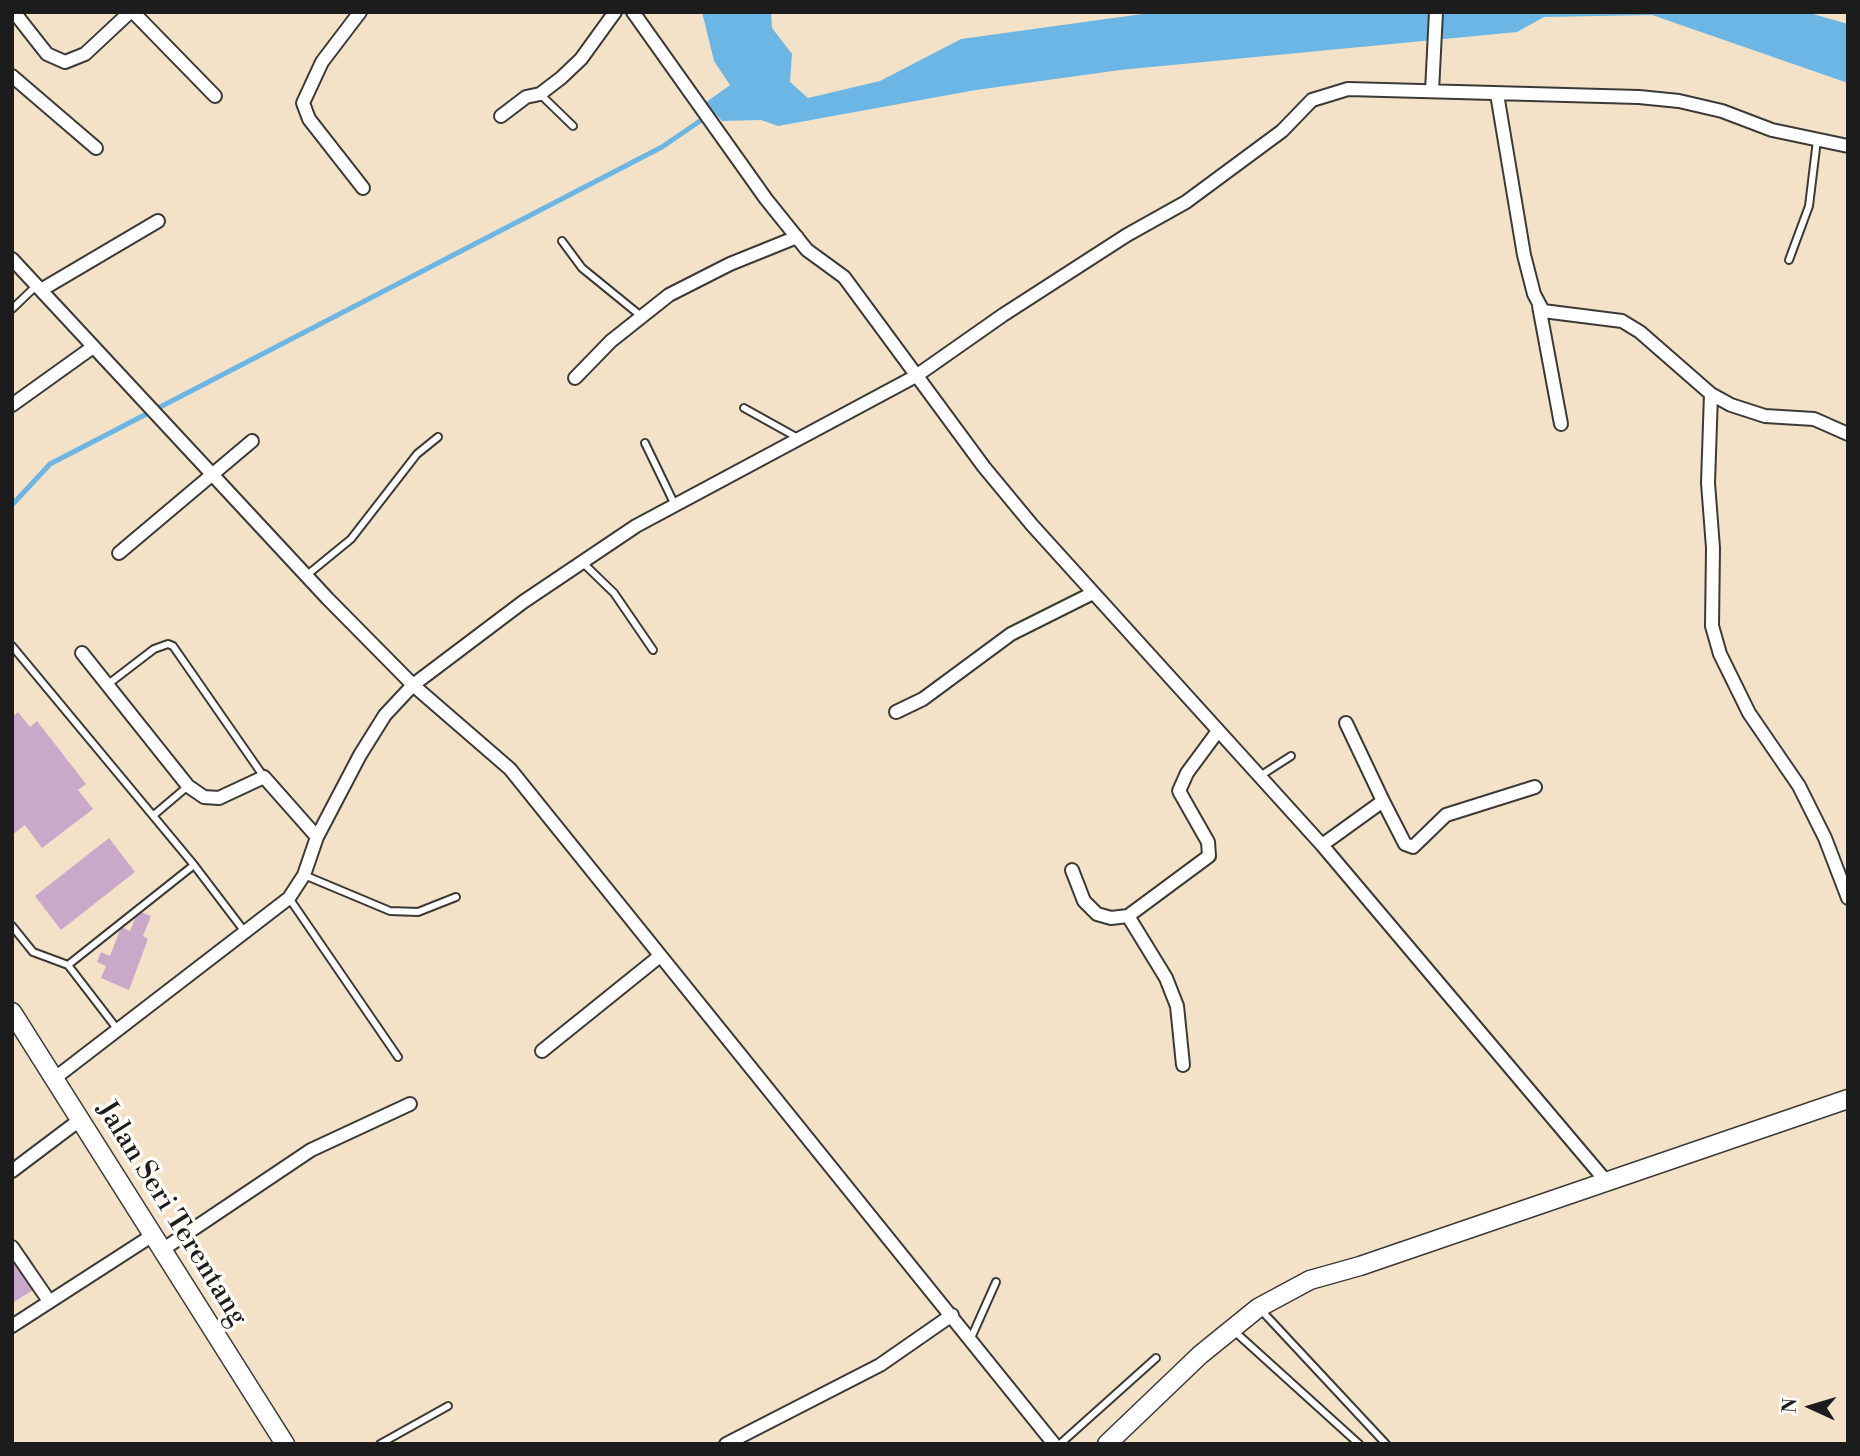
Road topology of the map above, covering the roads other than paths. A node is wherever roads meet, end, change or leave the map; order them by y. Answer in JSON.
{"nodes":[{"id":1,"x":14,"y":12,"type":"edge"},
{"id":2,"x":132,"y":12,"type":"edge"},
{"id":3,"x":360,"y":12,"type":"edge"},
{"id":4,"x":615,"y":12,"type":"edge"},
{"id":5,"x":633,"y":12,"type":"edge"},
{"id":6,"x":1436,"y":12,"type":"edge"},
{"id":7,"x":12,"y":76,"type":"edge"},
{"id":8,"x":1432,"y":90,"type":"junction"},
{"id":9,"x":540,"y":94,"type":"junction"},
{"id":10,"x":1497,"y":94,"type":"junction"},
{"id":11,"x":215,"y":96,"type":"dead end"},
{"id":12,"x":501,"y":116,"type":"dead end"},
{"id":13,"x":573,"y":126,"type":"dead end"},
{"id":14,"x":1817,"y":140,"type":"junction"},
{"id":15,"x":1848,"y":146,"type":"edge"},
{"id":16,"x":96,"y":148,"type":"dead end"},
{"id":17,"x":363,"y":188,"type":"dead end"},
{"id":18,"x":158,"y":221,"type":"dead end"},
{"id":19,"x":797,"y":237,"type":"junction"},
{"id":20,"x":562,"y":241,"type":"dead end"},
{"id":21,"x":1789,"y":260,"type":"dead end"},
{"id":22,"x":13,"y":261,"type":"edge"},
{"id":23,"x":39,"y":288,"type":"junction"},
{"id":24,"x":1539,"y":306,"type":"junction"},
{"id":25,"x":12,"y":309,"type":"edge"},
{"id":26,"x":641,"y":316,"type":"junction"},
{"id":27,"x":93,"y":347,"type":"junction"},
{"id":28,"x":916,"y":376,"type":"junction"},
{"id":29,"x":575,"y":378,"type":"dead end"},
{"id":30,"x":1711,"y":394,"type":"junction"},
{"id":31,"x":12,"y":405,"type":"edge"},
{"id":32,"x":744,"y":408,"type":"dead end"},
{"id":33,"x":1561,"y":424,"type":"dead end"},
{"id":34,"x":1848,"y":434,"type":"edge"},
{"id":35,"x":438,"y":437,"type":"dead end"},
{"id":36,"x":798,"y":438,"type":"junction"},
{"id":37,"x":252,"y":441,"type":"dead end"},
{"id":38,"x":645,"y":443,"type":"dead end"},
{"id":39,"x":212,"y":475,"type":"junction"},
{"id":40,"x":674,"y":503,"type":"junction"},
{"id":41,"x":119,"y":553,"type":"dead end"},
{"id":42,"x":583,"y":563,"type":"junction"},
{"id":43,"x":307,"y":575,"type":"junction"},
{"id":44,"x":1093,"y":593,"type":"junction"},
{"id":45,"x":12,"y":646,"type":"edge"},
{"id":46,"x":653,"y":650,"type":"dead end"},
{"id":47,"x":82,"y":653,"type":"dead end"},
{"id":48,"x":107,"y":685,"type":"junction"},
{"id":49,"x":413,"y":685,"type":"junction"},
{"id":50,"x":896,"y":712,"type":"dead end"},
{"id":51,"x":1346,"y":723,"type":"dead end"},
{"id":52,"x":1218,"y":731,"type":"junction"},
{"id":53,"x":1291,"y":756,"type":"dead end"},
{"id":54,"x":264,"y":777,"type":"junction"},
{"id":55,"x":1258,"y":777,"type":"junction"},
{"id":56,"x":188,"y":786,"type":"junction"},
{"id":57,"x":1535,"y":787,"type":"dead end"},
{"id":58,"x":1383,"y":801,"type":"junction"},
{"id":59,"x":155,"y":814,"type":"junction"},
{"id":60,"x":317,"y":837,"type":"junction"},
{"id":61,"x":1322,"y":845,"type":"junction"},
{"id":62,"x":194,"y":865,"type":"junction"},
{"id":63,"x":1072,"y":870,"type":"dead end"},
{"id":64,"x":304,"y":875,"type":"junction"},
{"id":65,"x":456,"y":897,"type":"dead end"},
{"id":66,"x":289,"y":898,"type":"junction"},
{"id":67,"x":1848,"y":898,"type":"edge"},
{"id":68,"x":1128,"y":916,"type":"junction"},
{"id":69,"x":12,"y":926,"type":"edge"},
{"id":70,"x":247,"y":934,"type":"junction"},
{"id":71,"x":660,"y":956,"type":"junction"},
{"id":72,"x":68,"y":965,"type":"junction"},
{"id":73,"x":12,"y":1012,"type":"edge"},
{"id":74,"x":118,"y":1030,"type":"junction"},
{"id":75,"x":542,"y":1051,"type":"dead end"},
{"id":76,"x":398,"y":1057,"type":"dead end"},
{"id":77,"x":1183,"y":1065,"type":"dead end"},
{"id":78,"x":55,"y":1078,"type":"junction"},
{"id":79,"x":1848,"y":1099,"type":"edge"},
{"id":80,"x":410,"y":1104,"type":"dead end"},
{"id":81,"x":80,"y":1119,"type":"junction"},
{"id":82,"x":12,"y":1171,"type":"edge"},
{"id":83,"x":1605,"y":1180,"type":"junction"},
{"id":84,"x":158,"y":1243,"type":"junction"},
{"id":85,"x":12,"y":1247,"type":"edge"},
{"id":86,"x":996,"y":1282,"type":"dead end"},
{"id":87,"x":48,"y":1301,"type":"junction"},
{"id":88,"x":1258,"y":1308,"type":"junction"},
{"id":89,"x":952,"y":1315,"type":"junction"},
{"id":90,"x":12,"y":1325,"type":"edge"},
{"id":91,"x":1233,"y":1330,"type":"junction"},
{"id":92,"x":971,"y":1338,"type":"junction"},
{"id":93,"x":1156,"y":1358,"type":"dead end"},
{"id":94,"x":448,"y":1406,"type":"dead end"},
{"id":95,"x":285,"y":1444,"type":"edge"},
{"id":96,"x":380,"y":1444,"type":"edge"},
{"id":97,"x":726,"y":1444,"type":"edge"},
{"id":98,"x":1057,"y":1444,"type":"edge"},
{"id":99,"x":1107,"y":1444,"type":"edge"},
{"id":100,"x":1359,"y":1444,"type":"edge"},
{"id":101,"x":1386,"y":1444,"type":"edge"}],
"edges":[{"from":1,"to":2,"type":"street"},
{"from":2,"to":11,"type":"street"},
{"from":3,"to":17,"type":"street"},
{"from":4,"to":9,"type":"street"},
{"from":5,"to":19,"type":"street"},
{"from":6,"to":8,"type":"street"},
{"from":7,"to":16,"type":"street"},
{"from":8,"to":10,"type":"street"},
{"from":8,"to":28,"type":"street"},
{"from":9,"to":12,"type":"street"},
{"from":9,"to":13,"type":"lane"},
{"from":10,"to":14,"type":"street"},
{"from":10,"to":24,"type":"street"},
{"from":14,"to":15,"type":"street"},
{"from":14,"to":21,"type":"lane"},
{"from":18,"to":23,"type":"street"},
{"from":19,"to":26,"type":"street"},
{"from":19,"to":28,"type":"street"},
{"from":20,"to":26,"type":"lane"},
{"from":22,"to":23,"type":"street"},
{"from":23,"to":25,"type":"lane"},
{"from":23,"to":27,"type":"street"},
{"from":24,"to":30,"type":"street"},
{"from":24,"to":33,"type":"street"},
{"from":26,"to":29,"type":"street"},
{"from":27,"to":31,"type":"street"},
{"from":27,"to":39,"type":"street"},
{"from":28,"to":36,"type":"street"},
{"from":28,"to":44,"type":"street"},
{"from":30,"to":34,"type":"street"},
{"from":30,"to":67,"type":"street"},
{"from":32,"to":36,"type":"lane"},
{"from":35,"to":43,"type":"lane"},
{"from":36,"to":40,"type":"street"},
{"from":37,"to":39,"type":"street"},
{"from":38,"to":40,"type":"lane"},
{"from":39,"to":41,"type":"street"},
{"from":39,"to":43,"type":"street"},
{"from":40,"to":42,"type":"street"},
{"from":42,"to":46,"type":"lane"},
{"from":42,"to":49,"type":"street"},
{"from":43,"to":49,"type":"street"},
{"from":44,"to":50,"type":"street"},
{"from":44,"to":52,"type":"street"},
{"from":45,"to":59,"type":"lane"},
{"from":47,"to":48,"type":"street"},
{"from":48,"to":54,"type":"lane"},
{"from":48,"to":56,"type":"street"},
{"from":49,"to":60,"type":"street"},
{"from":49,"to":71,"type":"street"},
{"from":51,"to":58,"type":"street"},
{"from":52,"to":55,"type":"street"},
{"from":52,"to":68,"type":"street"},
{"from":53,"to":55,"type":"lane"},
{"from":54,"to":56,"type":"street"},
{"from":54,"to":60,"type":"street"},
{"from":55,"to":61,"type":"street"},
{"from":56,"to":59,"type":"lane"},
{"from":57,"to":58,"type":"street"},
{"from":58,"to":61,"type":"street"},
{"from":59,"to":62,"type":"lane"},
{"from":60,"to":64,"type":"street"},
{"from":61,"to":83,"type":"street"},
{"from":62,"to":70,"type":"lane"},
{"from":62,"to":72,"type":"lane"},
{"from":63,"to":68,"type":"street"},
{"from":64,"to":65,"type":"lane"},
{"from":64,"to":66,"type":"street"},
{"from":66,"to":70,"type":"street"},
{"from":66,"to":76,"type":"lane"},
{"from":68,"to":77,"type":"street"},
{"from":69,"to":72,"type":"lane"},
{"from":70,"to":74,"type":"street"},
{"from":71,"to":75,"type":"street"},
{"from":71,"to":89,"type":"street"},
{"from":72,"to":74,"type":"lane"},
{"from":73,"to":78,"type":"street","name":"Jalan Seri Terentang"},
{"from":74,"to":78,"type":"street"},
{"from":78,"to":81,"type":"street","name":"Jalan Seri Terentang"},
{"from":79,"to":83,"type":"street"},
{"from":80,"to":84,"type":"street"},
{"from":81,"to":82,"type":"street"},
{"from":81,"to":84,"type":"street","name":"Jalan Seri Terentang"},
{"from":83,"to":88,"type":"street"},
{"from":84,"to":87,"type":"street"},
{"from":84,"to":95,"type":"street","name":"Jalan Seri Terentang"},
{"from":85,"to":87,"type":"street"},
{"from":86,"to":92,"type":"lane"},
{"from":87,"to":90,"type":"street"},
{"from":88,"to":91,"type":"street"},
{"from":88,"to":101,"type":"lane"},
{"from":89,"to":92,"type":"street"},
{"from":89,"to":97,"type":"street"},
{"from":91,"to":99,"type":"street"},
{"from":91,"to":100,"type":"lane"},
{"from":92,"to":98,"type":"street"},
{"from":93,"to":98,"type":"lane"},
{"from":94,"to":96,"type":"lane"}]}
